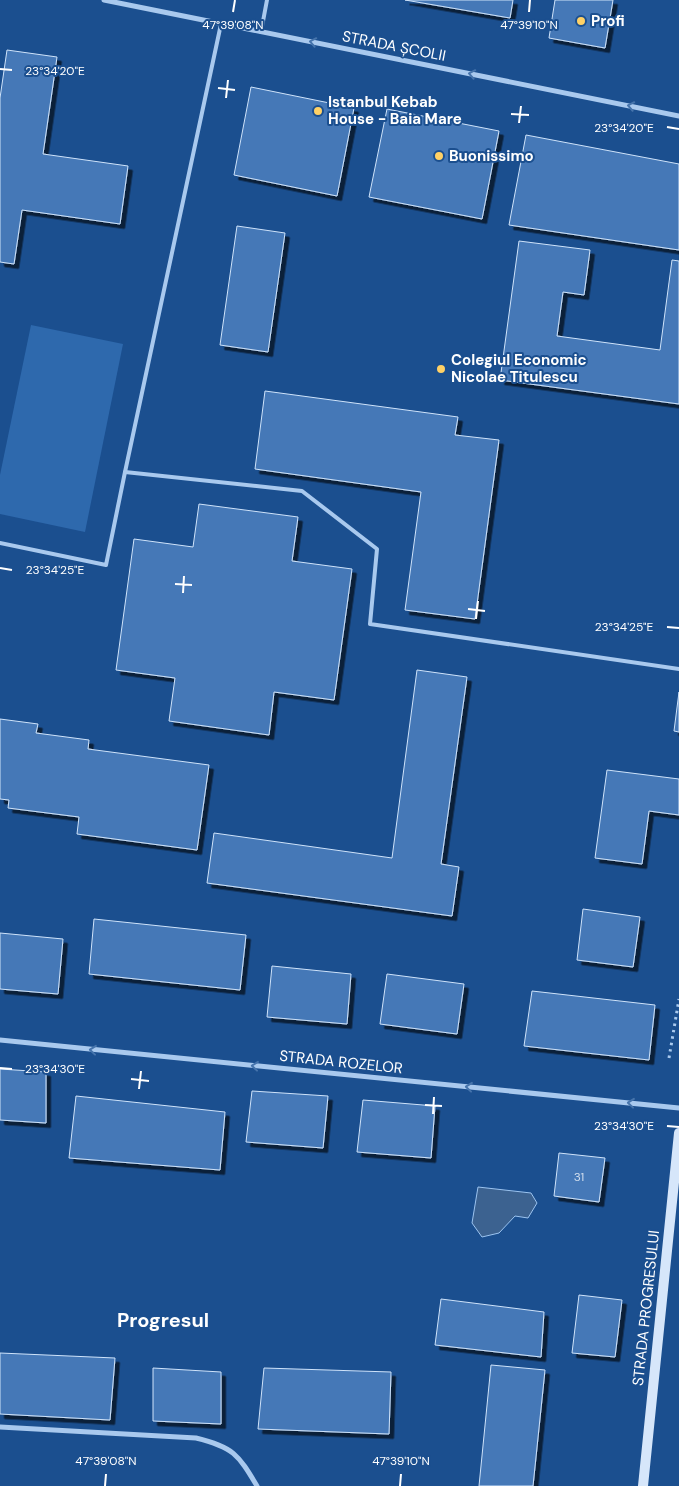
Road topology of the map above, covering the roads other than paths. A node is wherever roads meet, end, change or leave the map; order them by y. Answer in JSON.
{"nodes":[{"id":1,"x":104,"y":0,"type":"edge"},
{"id":2,"x":267,"y":0,"type":"edge"},
{"id":3,"x":221,"y":24,"type":"junction"},
{"id":4,"x":262,"y":32,"type":"junction"},
{"id":5,"x":679,"y":116,"type":"edge"},
{"id":6,"x":125,"y":472,"type":"junction"},
{"id":7,"x":0,"y":543,"type":"edge"},
{"id":8,"x":679,"y":669,"type":"edge"},
{"id":9,"x":0,"y":1040,"type":"edge"},
{"id":10,"x":679,"y":1108,"type":"edge"},
{"id":11,"x":679,"y":1133,"type":"edge"},
{"id":12,"x":677,"y":1171,"type":"edge"},
{"id":13,"x":0,"y":1427,"type":"edge"},
{"id":14,"x":257,"y":1486,"type":"edge"},
{"id":15,"x":643,"y":1486,"type":"edge"}],
"edges":[{"from":1,"to":3,"type":"street","name":"STRADA ȘCOLII"},
{"from":2,"to":4,"type":"lane"},
{"from":3,"to":4,"type":"street","name":"STRADA ȘCOLII"},
{"from":3,"to":6,"type":"lane"},
{"from":5,"to":4,"type":"street","name":"STRADA ȘCOLII","one_way":true},
{"from":6,"to":7,"type":"lane"},
{"from":6,"to":8,"type":"lane"},
{"from":10,"to":9,"type":"street","name":"STRADA ROZELOR","one_way":true},
{"from":11,"to":12,"type":"street","name":"STRADA PROGRESULUI"},
{"from":12,"to":15,"type":"street","name":"STRADA PROGRESULUI"},
{"from":13,"to":14,"type":"street"}]}
